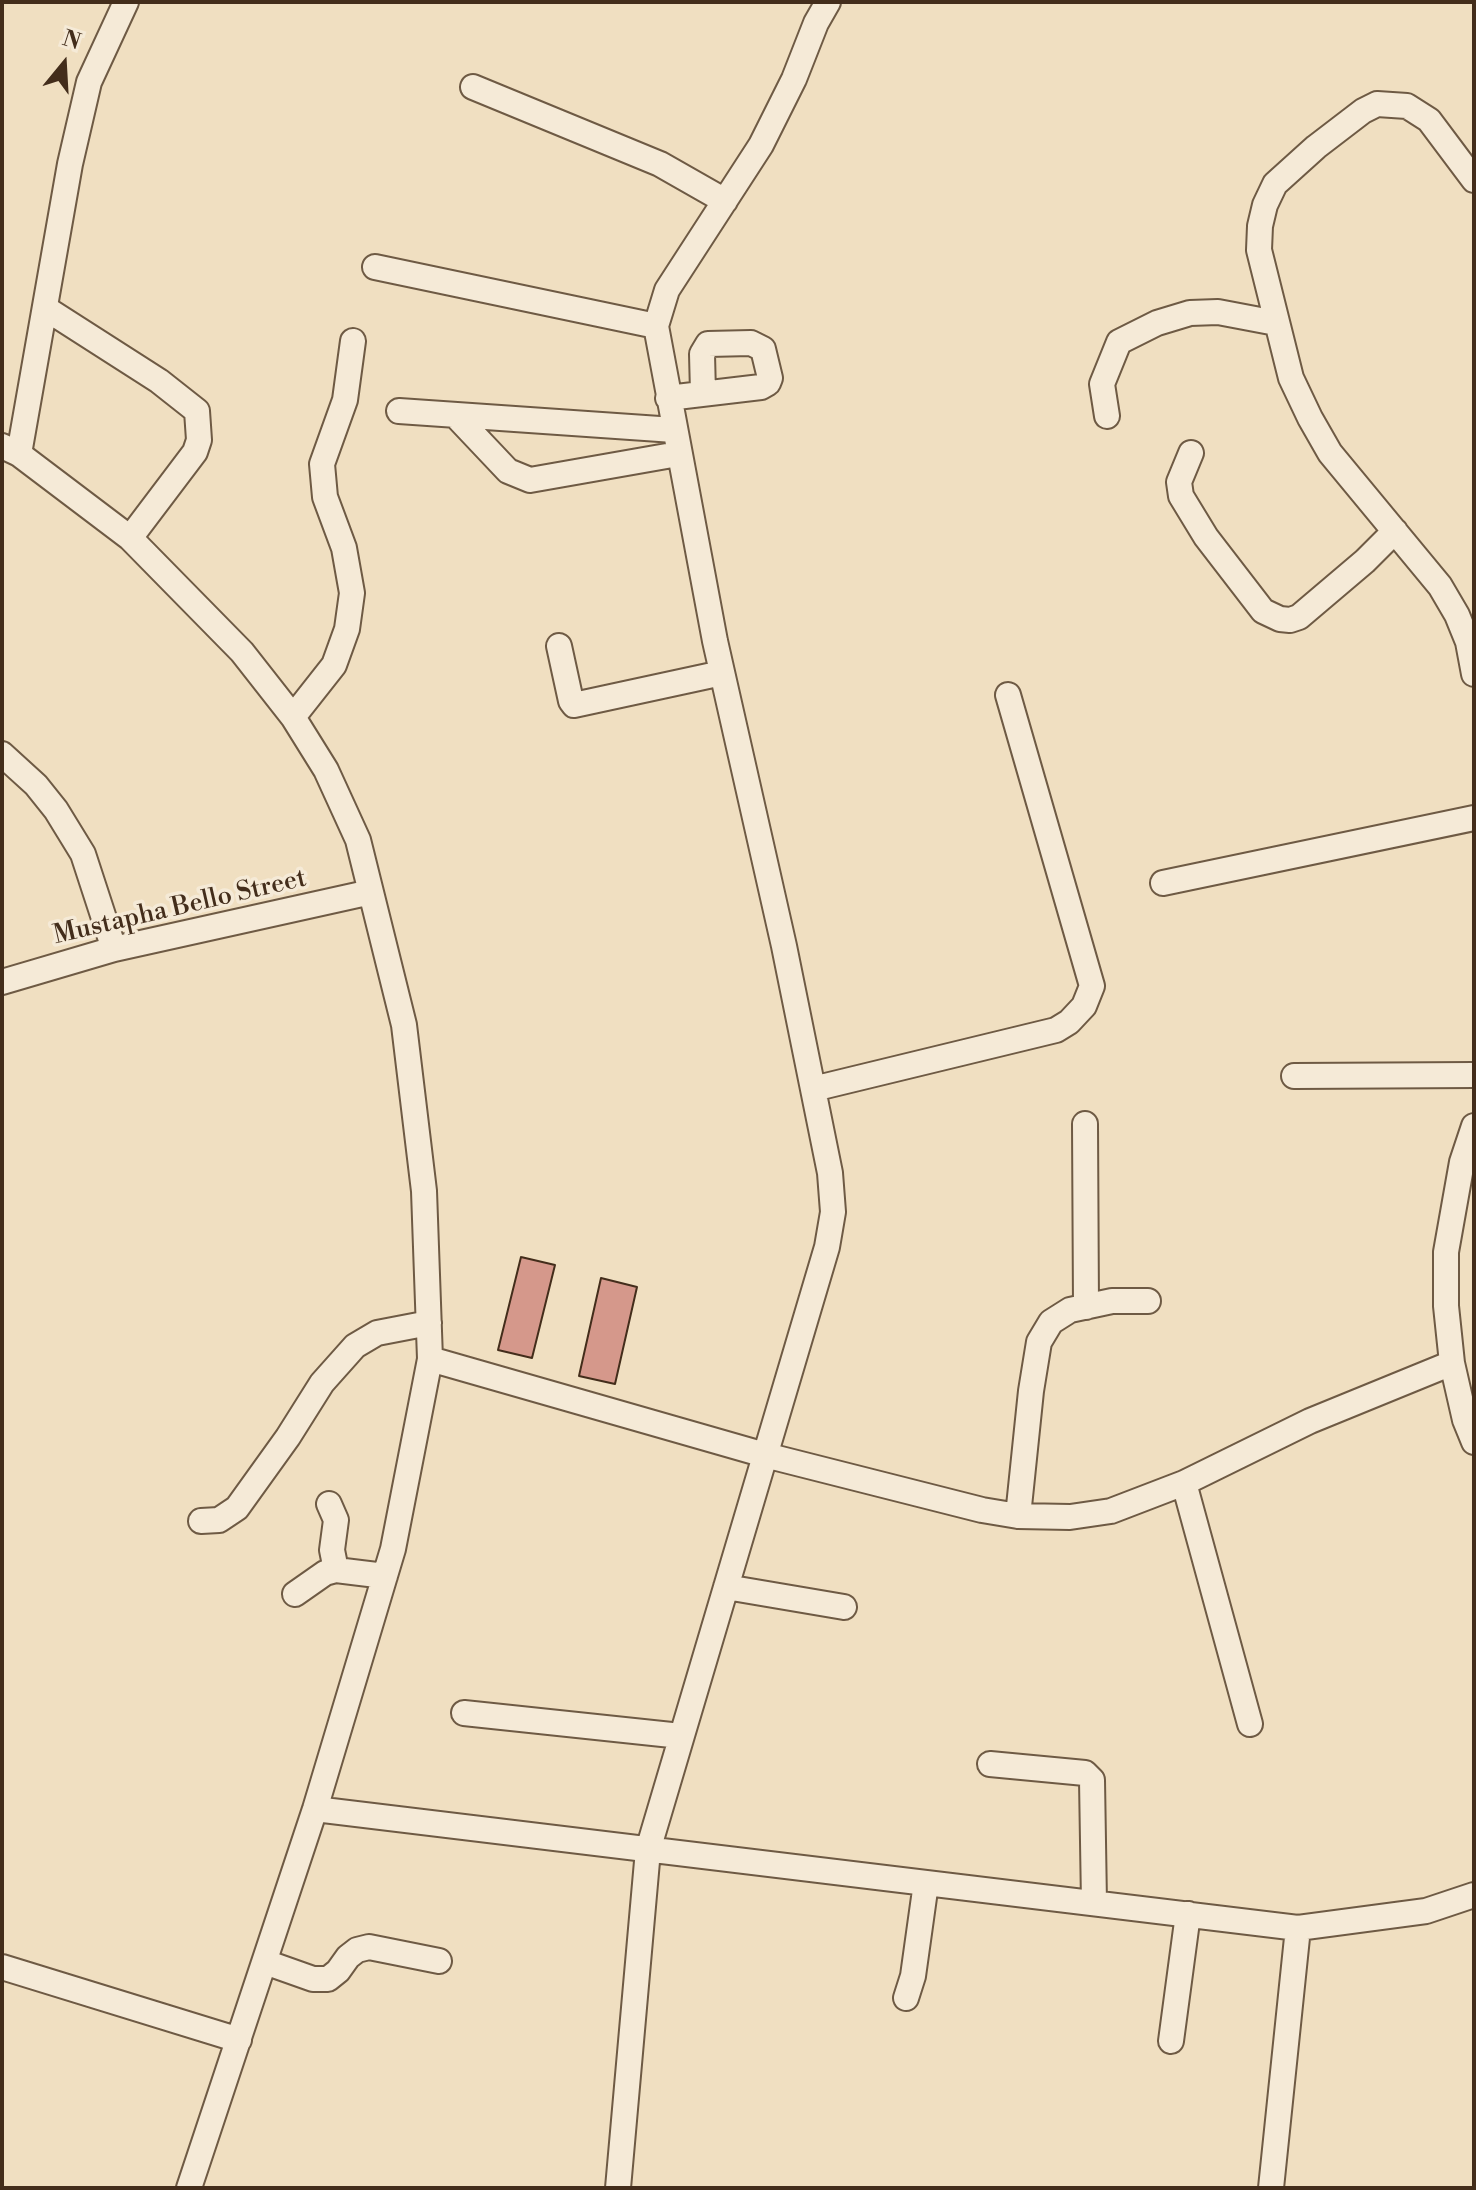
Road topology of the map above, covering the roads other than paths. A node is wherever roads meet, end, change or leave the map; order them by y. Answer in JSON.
{"nodes":[{"id":1,"x":126,"y":2,"type":"edge"},
{"id":2,"x":828,"y":2,"type":"edge"},
{"id":3,"x":473,"y":87,"type":"dead end"},
{"id":4,"x":1474,"y":180,"type":"edge"},
{"id":5,"x":725,"y":201,"type":"junction"},
{"id":6,"x":375,"y":267,"type":"dead end"},
{"id":7,"x":45,"y":308,"type":"junction"},
{"id":8,"x":1276,"y":323,"type":"junction"},
{"id":9,"x":656,"y":326,"type":"junction"},
{"id":10,"x":353,"y":341,"type":"dead end"},
{"id":11,"x":703,"y":393,"type":"dead end"},
{"id":12,"x":668,"y":398,"type":"junction"},
{"id":13,"x":399,"y":411,"type":"dead end"},
{"id":14,"x":456,"y":416,"type":"junction"},
{"id":15,"x":1107,"y":416,"type":"dead end"},
{"id":16,"x":618,"y":426,"type":"junction"},
{"id":17,"x":676,"y":442,"type":"junction"},
{"id":18,"x":10,"y":450,"type":"edge"},
{"id":19,"x":1191,"y":453,"type":"dead end"},
{"id":20,"x":625,"y":463,"type":"junction"},
{"id":21,"x":1395,"y":531,"type":"junction"},
{"id":22,"x":130,"y":538,"type":"junction"},
{"id":23,"x":559,"y":646,"type":"dead end"},
{"id":24,"x":722,"y":673,"type":"junction"},
{"id":25,"x":1474,"y":674,"type":"edge"},
{"id":26,"x":1008,"y":695,"type":"dead end"},
{"id":27,"x":293,"y":717,"type":"junction"},
{"id":28,"x":2,"y":754,"type":"edge"},
{"id":29,"x":1474,"y":818,"type":"edge"},
{"id":30,"x":1163,"y":883,"type":"dead end"},
{"id":31,"x":371,"y":892,"type":"junction"},
{"id":32,"x":114,"y":949,"type":"junction"},
{"id":33,"x":2,"y":982,"type":"edge"},
{"id":34,"x":1474,"y":1075,"type":"edge"},
{"id":35,"x":1294,"y":1076,"type":"dead end"},
{"id":36,"x":813,"y":1089,"type":"junction"},
{"id":37,"x":1085,"y":1124,"type":"dead end"},
{"id":38,"x":1474,"y":1126,"type":"edge"},
{"id":39,"x":1148,"y":1301,"type":"dead end"},
{"id":40,"x":1086,"y":1307,"type":"junction"},
{"id":41,"x":429,"y":1323,"type":"junction"},
{"id":42,"x":430,"y":1359,"type":"junction"},
{"id":43,"x":1452,"y":1363,"type":"junction"},
{"id":44,"x":1474,"y":1442,"type":"edge"},
{"id":45,"x":765,"y":1455,"type":"junction"},
{"id":46,"x":1184,"y":1483,"type":"junction"},
{"id":47,"x":329,"y":1504,"type":"dead end"},
{"id":48,"x":1018,"y":1516,"type":"junction"},
{"id":49,"x":201,"y":1521,"type":"dead end"},
{"id":50,"x":336,"y":1570,"type":"junction"},
{"id":51,"x":385,"y":1576,"type":"junction"},
{"id":52,"x":726,"y":1587,"type":"junction"},
{"id":53,"x":295,"y":1594,"type":"dead end"},
{"id":54,"x":844,"y":1607,"type":"dead end"},
{"id":55,"x":464,"y":1713,"type":"dead end"},
{"id":56,"x":1250,"y":1724,"type":"dead end"},
{"id":57,"x":681,"y":1736,"type":"junction"},
{"id":58,"x":990,"y":1764,"type":"dead end"},
{"id":59,"x":315,"y":1809,"type":"junction"},
{"id":60,"x":648,"y":1850,"type":"junction"},
{"id":61,"x":926,"y":1883,"type":"junction"},
{"id":62,"x":1474,"y":1895,"type":"edge"},
{"id":63,"x":1094,"y":1903,"type":"junction"},
{"id":64,"x":1188,"y":1914,"type":"junction"},
{"id":65,"x":1298,"y":1928,"type":"junction"},
{"id":66,"x":439,"y":1961,"type":"dead end"},
{"id":67,"x":265,"y":1962,"type":"junction"},
{"id":68,"x":2,"y":1967,"type":"edge"},
{"id":69,"x":906,"y":1998,"type":"dead end"},
{"id":70,"x":239,"y":2040,"type":"junction"},
{"id":71,"x":1171,"y":2041,"type":"dead end"},
{"id":72,"x":189,"y":2188,"type":"edge"},
{"id":73,"x":618,"y":2188,"type":"edge"},
{"id":74,"x":1271,"y":2188,"type":"edge"}],
"edges":[{"from":1,"to":7,"type":"street"},
{"from":2,"to":5,"type":"street"},
{"from":3,"to":5,"type":"street"},
{"from":4,"to":8,"type":"street"},
{"from":5,"to":9,"type":"street"},
{"from":6,"to":9,"type":"street"},
{"from":7,"to":18,"type":"street"},
{"from":7,"to":22,"type":"street"},
{"from":8,"to":15,"type":"street"},
{"from":8,"to":21,"type":"street"},
{"from":9,"to":12,"type":"street"},
{"from":10,"to":27,"type":"street"},
{"from":11,"to":12,"type":"street"},
{"from":12,"to":17,"type":"street"},
{"from":13,"to":14,"type":"street"},
{"from":14,"to":16,"type":"street"},
{"from":14,"to":20,"type":"street"},
{"from":16,"to":17,"type":"street"},
{"from":16,"to":20,"type":"street"},
{"from":17,"to":20,"type":"street"},
{"from":17,"to":24,"type":"street"},
{"from":18,"to":22,"type":"street"},
{"from":19,"to":21,"type":"street"},
{"from":21,"to":25,"type":"street"},
{"from":22,"to":27,"type":"street"},
{"from":23,"to":24,"type":"street"},
{"from":24,"to":36,"type":"street"},
{"from":26,"to":36,"type":"street"},
{"from":27,"to":31,"type":"street"},
{"from":28,"to":32,"type":"street"},
{"from":29,"to":30,"type":"street"},
{"from":31,"to":32,"type":"street","name":"Mustapha Bello Street"},
{"from":31,"to":41,"type":"street"},
{"from":32,"to":33,"type":"street","name":"Mustapha Bello Street"},
{"from":34,"to":35,"type":"street"},
{"from":36,"to":45,"type":"street"},
{"from":37,"to":40,"type":"street"},
{"from":38,"to":43,"type":"street"},
{"from":39,"to":40,"type":"street"},
{"from":40,"to":48,"type":"street"},
{"from":41,"to":42,"type":"street"},
{"from":41,"to":49,"type":"street"},
{"from":42,"to":45,"type":"street"},
{"from":42,"to":51,"type":"street"},
{"from":43,"to":44,"type":"street"},
{"from":43,"to":46,"type":"street"},
{"from":45,"to":48,"type":"street"},
{"from":45,"to":52,"type":"street"},
{"from":46,"to":48,"type":"street"},
{"from":46,"to":56,"type":"street"},
{"from":47,"to":50,"type":"street"},
{"from":50,"to":51,"type":"street"},
{"from":50,"to":53,"type":"street"},
{"from":51,"to":59,"type":"street"},
{"from":52,"to":54,"type":"street"},
{"from":52,"to":57,"type":"street"},
{"from":55,"to":57,"type":"street"},
{"from":57,"to":60,"type":"street"},
{"from":58,"to":63,"type":"street"},
{"from":59,"to":60,"type":"street"},
{"from":59,"to":67,"type":"street"},
{"from":60,"to":61,"type":"street"},
{"from":60,"to":73,"type":"street"},
{"from":61,"to":63,"type":"street"},
{"from":61,"to":69,"type":"street"},
{"from":62,"to":65,"type":"street"},
{"from":63,"to":64,"type":"street"},
{"from":64,"to":65,"type":"street"},
{"from":64,"to":71,"type":"street"},
{"from":65,"to":74,"type":"street"},
{"from":66,"to":67,"type":"street"},
{"from":67,"to":70,"type":"street"},
{"from":68,"to":70,"type":"street"},
{"from":70,"to":72,"type":"street"}]}
